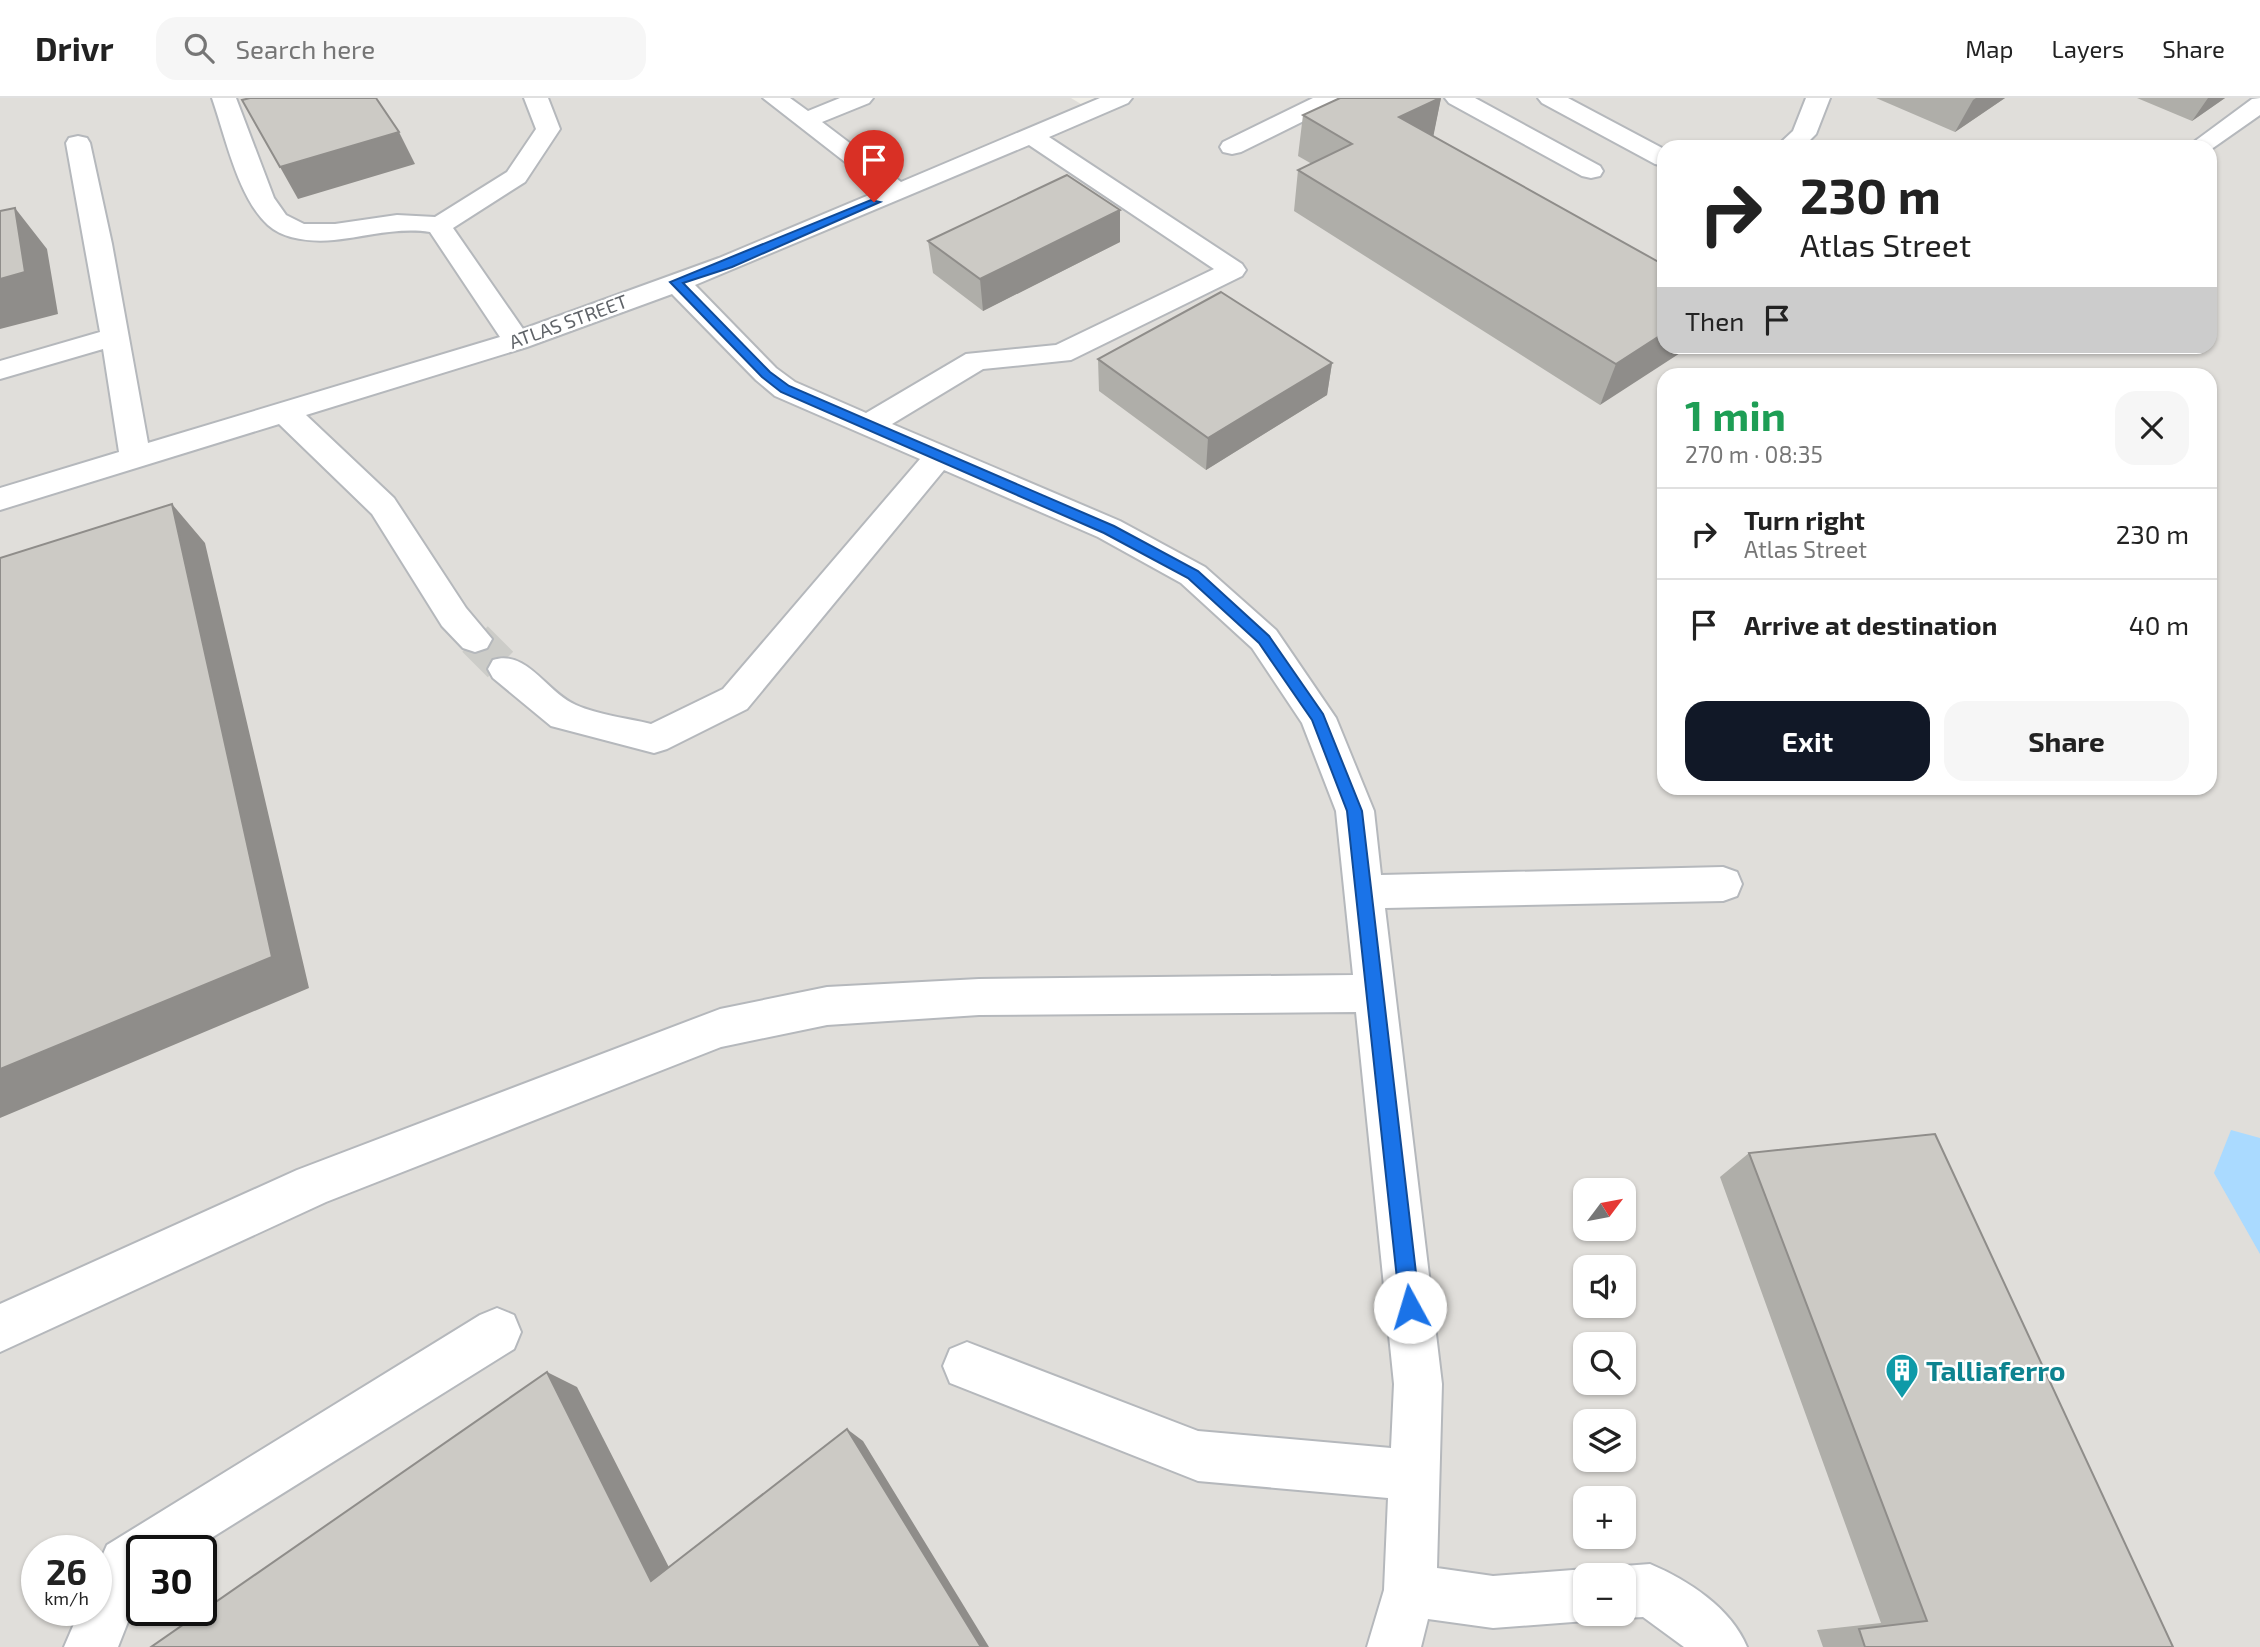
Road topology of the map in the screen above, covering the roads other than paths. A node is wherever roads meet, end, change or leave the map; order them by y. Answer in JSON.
{"nodes":[{"id":1,"x":224,"y":98,"type":"edge"},
{"id":2,"x":536,"y":98,"type":"edge"},
{"id":3,"x":775,"y":98,"type":"edge"},
{"id":4,"x":862,"y":98,"type":"edge"},
{"id":5,"x":1120,"y":98,"type":"edge"},
{"id":6,"x":1332,"y":98,"type":"edge"},
{"id":7,"x":1457,"y":98,"type":"edge"},
{"id":8,"x":1550,"y":98,"type":"edge"},
{"id":9,"x":1818,"y":98,"type":"edge"},
{"id":10,"x":2260,"y":104,"type":"edge"},
{"id":11,"x":807,"y":120,"type":"junction"},
{"id":12,"x":1031,"y":136,"type":"junction"},
{"id":13,"x":1797,"y":140,"type":"edge"},
{"id":14,"x":2209,"y":140,"type":"edge"},
{"id":15,"x":78,"y":143,"type":"dead end"},
{"id":16,"x":1231,"y":147,"type":"dead end"},
{"id":17,"x":1657,"y":155,"type":"edge"},
{"id":18,"x":1591,"y":171,"type":"dead end"},
{"id":19,"x":899,"y":192,"type":"junction"},
{"id":20,"x":439,"y":226,"type":"junction"},
{"id":21,"x":676,"y":282,"type":"junction"},
{"id":22,"x":113,"y":337,"type":"junction"},
{"id":23,"x":517,"y":341,"type":"junction"},
{"id":24,"x":0,"y":370,"type":"edge"},
{"id":25,"x":286,"y":413,"type":"junction"},
{"id":26,"x":868,"y":425,"type":"junction"},
{"id":27,"x":939,"y":456,"type":"junction"},
{"id":28,"x":135,"y":458,"type":"junction"},
{"id":29,"x":0,"y":499,"type":"edge"},
{"id":30,"x":475,"y":639,"type":"tunnel mouth"},
{"id":31,"x":505,"y":669,"type":"tunnel mouth"},
{"id":32,"x":1723,"y":884,"type":"dead end"},
{"id":33,"x":1364,"y":892,"type":"junction"},
{"id":34,"x":1375,"y":993,"type":"junction"},
{"id":35,"x":0,"y":1328,"type":"edge"},
{"id":36,"x":497,"y":1332,"type":"dead end"},
{"id":37,"x":967,"y":1366,"type":"dead end"},
{"id":38,"x":1414,"y":1475,"type":"junction"},
{"id":39,"x":171,"y":1535,"type":"edge"},
{"id":40,"x":126,"y":1562,"type":"edge"},
{"id":41,"x":1410,"y":1590,"type":"junction"},
{"id":42,"x":1636,"y":1591,"type":"edge"},
{"id":43,"x":1573,"y":1596,"type":"edge"},
{"id":44,"x":91,"y":1647,"type":"edge"},
{"id":45,"x":1394,"y":1647,"type":"edge"},
{"id":46,"x":1720,"y":1647,"type":"edge"}],
"edges":[{"from":1,"to":20,"type":"street"},
{"from":2,"to":20,"type":"street"},
{"from":3,"to":11,"type":"street"},
{"from":4,"to":11,"type":"street"},
{"from":5,"to":12,"type":"street","name":"ATLAS STREET"},
{"from":6,"to":16,"type":"street"},
{"from":7,"to":18,"type":"street"},
{"from":8,"to":17,"type":"street"},
{"from":9,"to":13,"type":"street"},
{"from":10,"to":14,"type":"street"},
{"from":11,"to":19,"type":"street"},
{"from":12,"to":19,"type":"street","name":"ATLAS STREET"},
{"from":12,"to":26,"type":"street"},
{"from":15,"to":22,"type":"street"},
{"from":19,"to":21,"type":"street","name":"ATLAS STREET"},
{"from":20,"to":23,"type":"street"},
{"from":21,"to":23,"type":"street","name":"ATLAS STREET"},
{"from":21,"to":26,"type":"street"},
{"from":22,"to":24,"type":"street"},
{"from":22,"to":28,"type":"street"},
{"from":23,"to":25,"type":"street","name":"ATLAS STREET"},
{"from":25,"to":28,"type":"street","name":"ATLAS STREET"},
{"from":25,"to":30,"type":"street"},
{"from":26,"to":27,"type":"street"},
{"from":27,"to":31,"type":"street"},
{"from":27,"to":33,"type":"street"},
{"from":28,"to":29,"type":"street","name":"ATLAS STREET"},
{"from":32,"to":33,"type":"street"},
{"from":33,"to":34,"type":"street"},
{"from":34,"to":35,"type":"street"},
{"from":34,"to":38,"type":"street"},
{"from":36,"to":39,"type":"street"},
{"from":37,"to":38,"type":"street"},
{"from":38,"to":41,"type":"street"},
{"from":40,"to":44,"type":"street"},
{"from":41,"to":43,"type":"street"},
{"from":41,"to":45,"type":"street"},
{"from":42,"to":46,"type":"street"}]}
